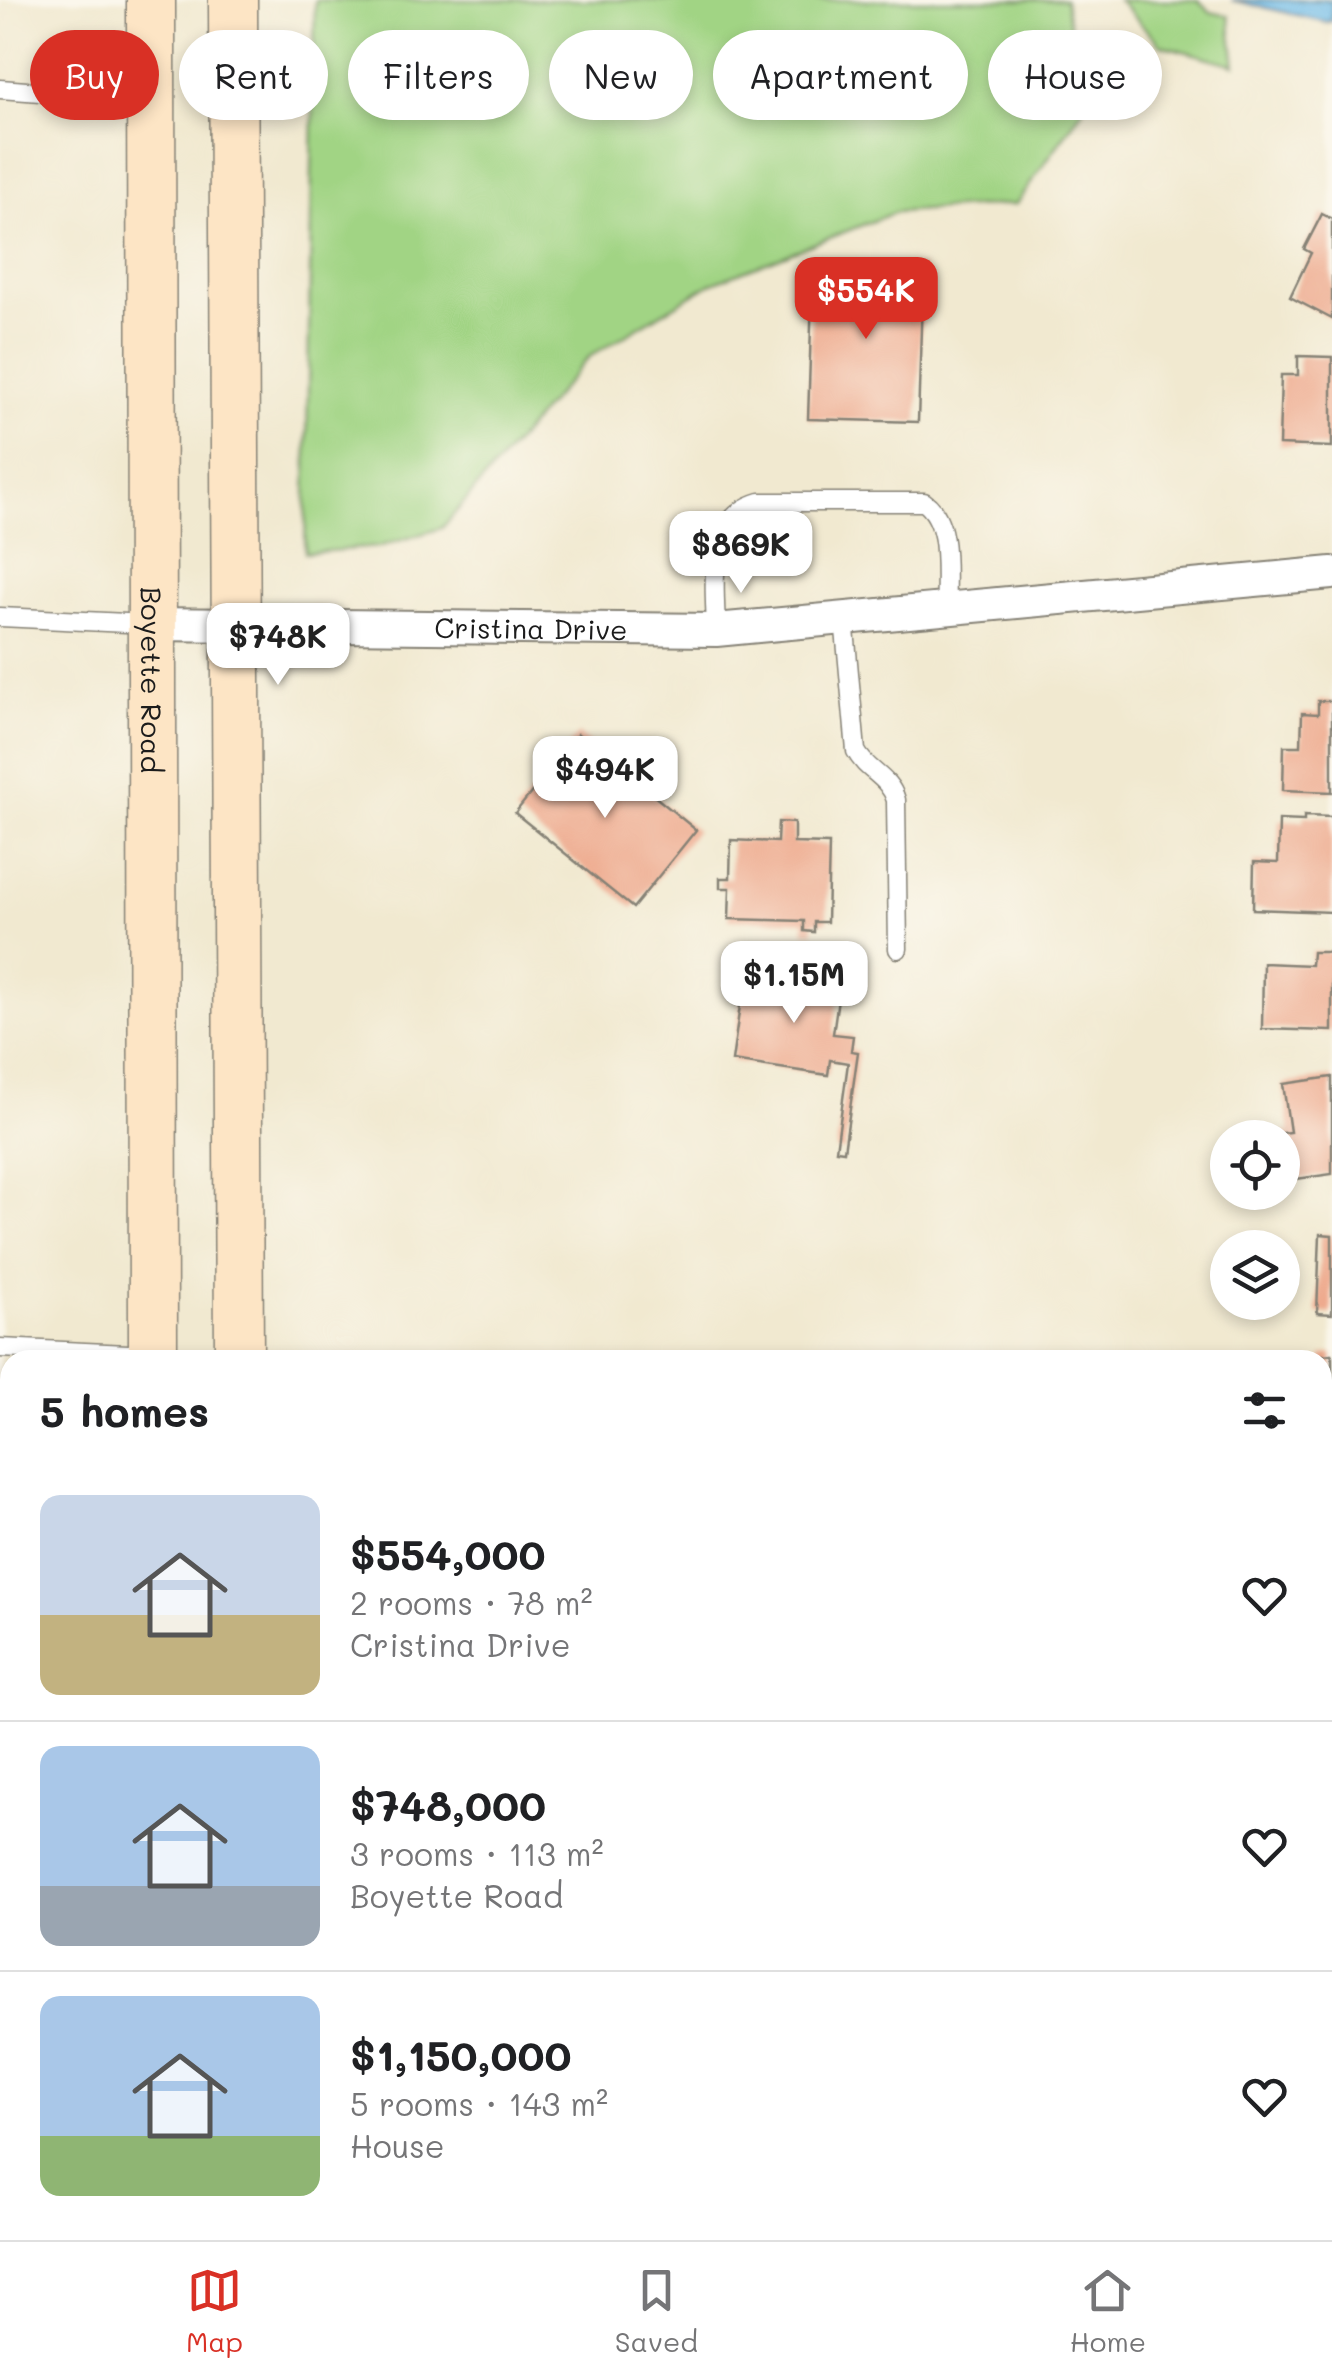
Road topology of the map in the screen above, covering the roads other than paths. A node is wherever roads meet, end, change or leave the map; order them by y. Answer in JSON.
{"nodes":[{"id":1,"x":152,"y":0,"type":"edge"},
{"id":2,"x":233,"y":0,"type":"edge"},
{"id":3,"x":152,"y":30,"type":"edge"},
{"id":4,"x":0,"y":89,"type":"edge"},
{"id":5,"x":30,"y":91,"type":"edge"},
{"id":6,"x":153,"y":120,"type":"edge"},
{"id":7,"x":1332,"y":574,"type":"edge"},
{"id":8,"x":946,"y":609,"type":"junction"},
{"id":9,"x":0,"y":617,"type":"edge"},
{"id":10,"x":844,"y":618,"type":"junction"},
{"id":11,"x":149,"y":624,"type":"junction"},
{"id":12,"x":239,"y":626,"type":"junction"},
{"id":13,"x":716,"y":630,"type":"junction"},
{"id":14,"x":898,"y":949,"type":"dead end"},
{"id":15,"x":0,"y":1348,"type":"edge"},
{"id":16,"x":32,"y":1350,"type":"edge"},
{"id":17,"x":159,"y":1350,"type":"edge"},
{"id":18,"x":239,"y":1350,"type":"edge"}],
"edges":[{"from":1,"to":3,"type":"main road","name":"Boyette Road"},
{"from":2,"to":12,"type":"main road"},
{"from":4,"to":5,"type":"lane"},
{"from":6,"to":11,"type":"main road","name":"Boyette Road"},
{"from":7,"to":8,"type":"street","name":"Cristina Drive"},
{"from":8,"to":10,"type":"street","name":"Cristina Drive"},
{"from":8,"to":13,"type":"lane"},
{"from":9,"to":11,"type":"lane"},
{"from":10,"to":13,"type":"street","name":"Cristina Drive"},
{"from":10,"to":14,"type":"lane"},
{"from":11,"to":12,"type":"street","name":"Cristina Drive"},
{"from":11,"to":17,"type":"main road","name":"Boyette Road"},
{"from":12,"to":13,"type":"street","name":"Cristina Drive"},
{"from":12,"to":18,"type":"main road"},
{"from":15,"to":16,"type":"lane"}]}
